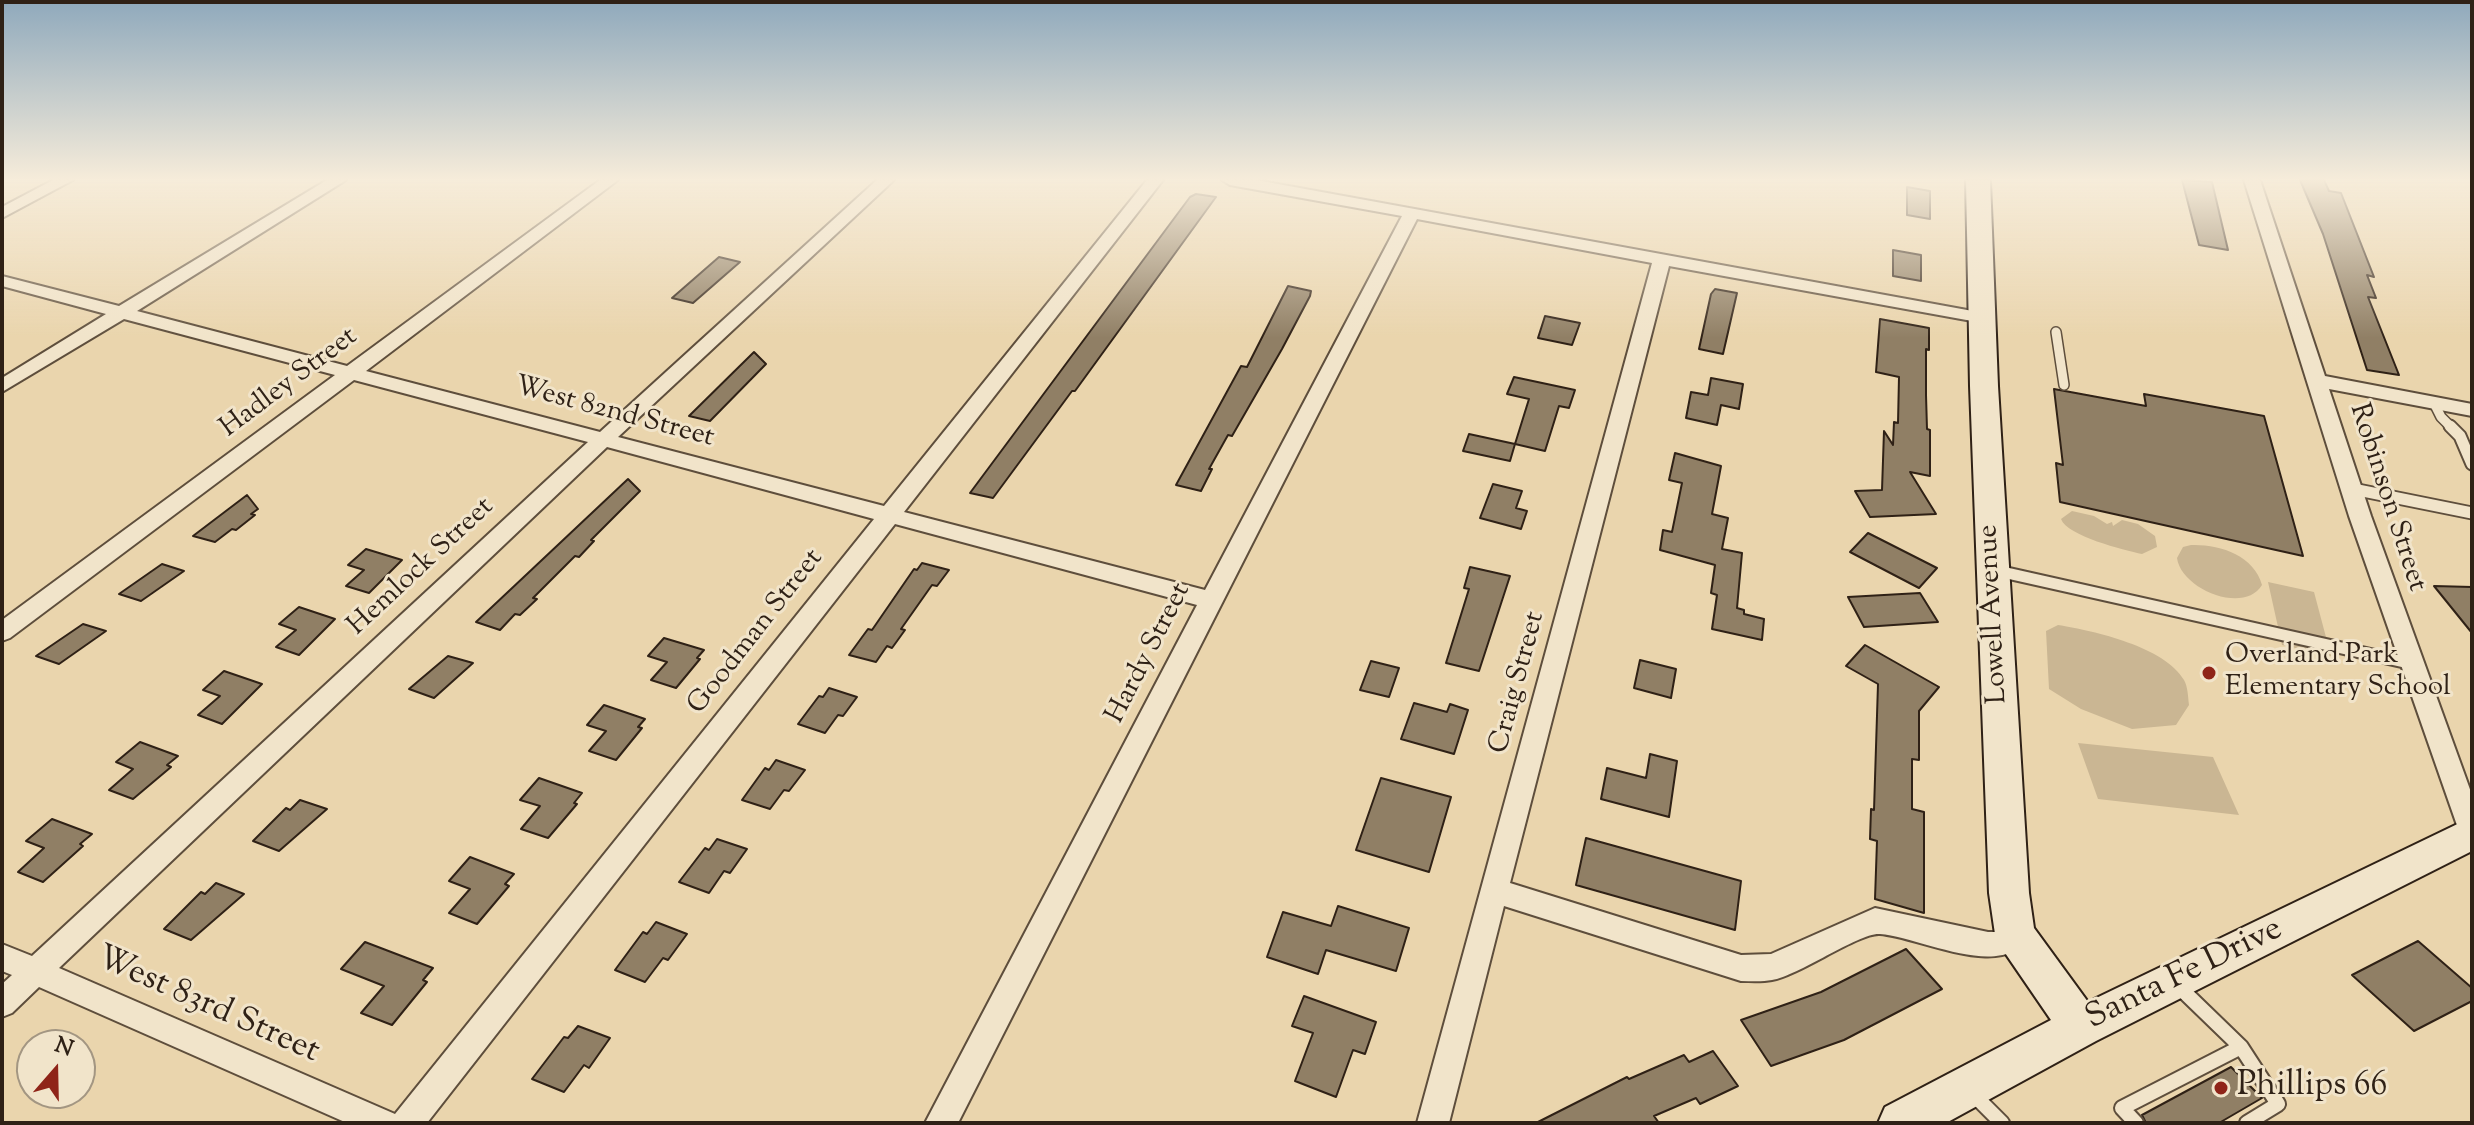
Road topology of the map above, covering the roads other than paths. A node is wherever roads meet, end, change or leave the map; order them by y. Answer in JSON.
{"nodes":[{"id":1,"x":253,"y":232,"type":"edge"},
{"id":2,"x":540,"y":232,"type":"edge"},
{"id":3,"x":829,"y":232,"type":"edge"},
{"id":4,"x":1113,"y":232,"type":"edge"},
{"id":5,"x":1402,"y":232,"type":"edge"},
{"id":6,"x":1518,"y":232,"type":"edge"},
{"id":7,"x":1980,"y":232,"type":"edge"},
{"id":8,"x":2269,"y":232,"type":"edge"},
{"id":9,"x":1662,"y":259,"type":"junction"},
{"id":10,"x":2,"y":281,"type":"edge"},
{"id":11,"x":122,"y":313,"type":"junction"},
{"id":12,"x":1983,"y":318,"type":"junction"},
{"id":13,"x":2056,"y":332,"type":"dead end"},
{"id":14,"x":350,"y":374,"type":"junction"},
{"id":15,"x":2318,"y":381,"type":"junction"},
{"id":16,"x":2064,"y":385,"type":"dead end"},
{"id":17,"x":2,"y":386,"type":"edge"},
{"id":18,"x":2434,"y":403,"type":"junction"},
{"id":19,"x":2472,"y":410,"type":"edge"},
{"id":20,"x":603,"y":440,"type":"junction"},
{"id":21,"x":2472,"y":464,"type":"edge"},
{"id":22,"x":2353,"y":489,"type":"junction"},
{"id":23,"x":2472,"y":513,"type":"edge"},
{"id":24,"x":890,"y":514,"type":"junction"},
{"id":25,"x":1993,"y":570,"type":"junction"},
{"id":26,"x":1211,"y":600,"type":"junction"},
{"id":27,"x":2,"y":632,"type":"edge"},
{"id":28,"x":2413,"y":664,"type":"junction"},
{"id":29,"x":2472,"y":832,"type":"edge"},
{"id":30,"x":1493,"y":890,"type":"junction"},
{"id":31,"x":2015,"y":934,"type":"junction"},
{"id":32,"x":2,"y":957,"type":"edge"},
{"id":33,"x":37,"y":971,"type":"junction"},
{"id":34,"x":2174,"y":981,"type":"junction"},
{"id":35,"x":2,"y":1003,"type":"edge"},
{"id":36,"x":2081,"y":1027,"type":"junction"},
{"id":37,"x":2241,"y":1047,"type":"junction"},
{"id":38,"x":1967,"y":1087,"type":"junction"},
{"id":39,"x":383,"y":1123,"type":"edge"},
{"id":40,"x":407,"y":1123,"type":"edge"},
{"id":41,"x":941,"y":1123,"type":"edge"},
{"id":42,"x":1433,"y":1123,"type":"edge"},
{"id":43,"x":1901,"y":1123,"type":"edge"},
{"id":44,"x":2002,"y":1123,"type":"edge"},
{"id":45,"x":2136,"y":1123,"type":"edge"},
{"id":46,"x":2247,"y":1123,"type":"edge"}],
"edges":[{"from":1,"to":11,"type":"street"},
{"from":2,"to":14,"type":"street","name":"Hadley Street"},
{"from":3,"to":20,"type":"street","name":"Hemlock Street"},
{"from":4,"to":24,"type":"street","name":"Goodman Street"},
{"from":5,"to":26,"type":"street","name":"Hardy Street"},
{"from":6,"to":9,"type":"street"},
{"from":7,"to":12,"type":"street","name":"Lowell Avenue"},
{"from":8,"to":15,"type":"street","name":"Robinson Street"},
{"from":9,"to":12,"type":"street"},
{"from":9,"to":30,"type":"street","name":"Craig Street"},
{"from":10,"to":11,"type":"street","name":"West 82nd Street"},
{"from":11,"to":14,"type":"street","name":"West 82nd Street"},
{"from":11,"to":17,"type":"street"},
{"from":12,"to":25,"type":"street","name":"Lowell Avenue"},
{"from":13,"to":16,"type":"lane"},
{"from":14,"to":20,"type":"street","name":"West 82nd Street"},
{"from":14,"to":27,"type":"street","name":"Hadley Street"},
{"from":15,"to":18,"type":"street"},
{"from":15,"to":22,"type":"street","name":"Robinson Street"},
{"from":18,"to":19,"type":"street"},
{"from":18,"to":21,"type":"lane"},
{"from":20,"to":24,"type":"street","name":"West 82nd Street"},
{"from":20,"to":33,"type":"street","name":"Hemlock Street"},
{"from":22,"to":23,"type":"lane"},
{"from":22,"to":28,"type":"street","name":"Robinson Street"},
{"from":24,"to":26,"type":"street","name":"West 82nd Street"},
{"from":24,"to":40,"type":"street","name":"Goodman Street"},
{"from":25,"to":28,"type":"lane"},
{"from":25,"to":31,"type":"street","name":"Lowell Avenue"},
{"from":26,"to":41,"type":"street","name":"Hardy Street"},
{"from":28,"to":29,"type":"street","name":"Robinson Street"},
{"from":29,"to":34,"type":"street","name":"Santa Fe Drive"},
{"from":30,"to":31,"type":"street"},
{"from":30,"to":42,"type":"street","name":"Craig Street"},
{"from":31,"to":36,"type":"street","name":"Lowell Avenue"},
{"from":32,"to":33,"type":"street","name":"West 83rd Street"},
{"from":33,"to":35,"type":"street","name":"Hemlock Street"},
{"from":33,"to":39,"type":"street","name":"West 83rd Street"},
{"from":34,"to":36,"type":"street","name":"Santa Fe Drive"},
{"from":34,"to":37,"type":"lane"},
{"from":36,"to":38,"type":"street","name":"Santa Fe Drive"},
{"from":37,"to":45,"type":"lane"},
{"from":37,"to":46,"type":"lane"},
{"from":38,"to":43,"type":"street","name":"Santa Fe Drive"},
{"from":38,"to":44,"type":"lane"}]}
